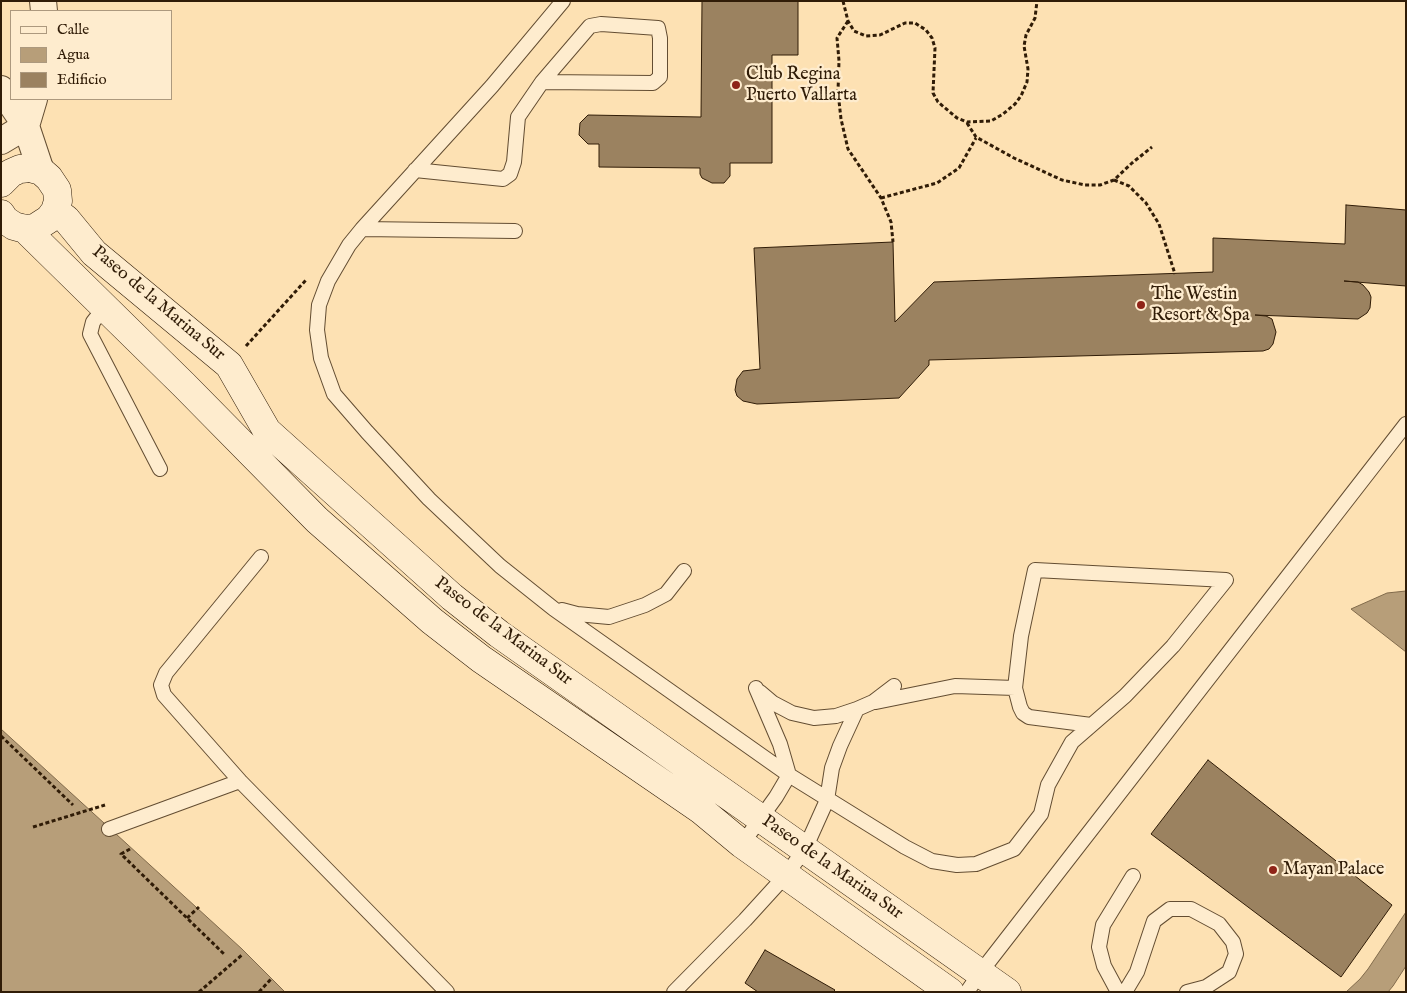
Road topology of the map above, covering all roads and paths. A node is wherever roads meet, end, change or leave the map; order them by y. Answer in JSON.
{"nodes":[{"id":1,"x":562,"y":1,"type":"edge"},
{"id":2,"x":843,"y":1,"type":"edge"},
{"id":3,"x":1037,"y":1,"type":"edge"},
{"id":4,"x":848,"y":21,"type":"junction"},
{"id":5,"x":542,"y":82,"type":"junction"},
{"id":6,"x":1,"y":89,"type":"edge"},
{"id":7,"x":34,"y":100,"type":"edge"},
{"id":8,"x":967,"y":122,"type":"junction"},
{"id":9,"x":26,"y":126,"type":"junction"},
{"id":10,"x":976,"y":137,"type":"junction"},
{"id":11,"x":1,"y":141,"type":"edge"},
{"id":12,"x":1152,"y":147,"type":"dead end"},
{"id":13,"x":415,"y":170,"type":"junction"},
{"id":14,"x":40,"y":171,"type":"junction"},
{"id":15,"x":2,"y":176,"type":"edge"},
{"id":16,"x":1114,"y":180,"type":"junction"},
{"id":17,"x":881,"y":198,"type":"junction"},
{"id":18,"x":55,"y":211,"type":"junction"},
{"id":19,"x":1,"y":214,"type":"edge"},
{"id":20,"x":24,"y":229,"type":"junction"},
{"id":21,"x":362,"y":229,"type":"junction"},
{"id":22,"x":515,"y":231,"type":"dead end"},
{"id":23,"x":893,"y":242,"type":"dead end"},
{"id":24,"x":1175,"y":274,"type":"dead end"},
{"id":25,"x":309,"y":277,"type":"dead end"},
{"id":26,"x":104,"y":308,"type":"junction"},
{"id":27,"x":229,"y":365,"type":"junction"},
{"id":28,"x":1406,"y":424,"type":"edge"},
{"id":29,"x":160,"y":469,"type":"dead end"},
{"id":30,"x":261,"y":557,"type":"dead end"},
{"id":31,"x":684,"y":571,"type":"dead end"},
{"id":32,"x":452,"y":597,"type":"junction"},
{"id":33,"x":554,"y":608,"type":"junction"},
{"id":34,"x":432,"y":621,"type":"junction"},
{"id":35,"x":499,"y":634,"type":"junction"},
{"id":36,"x":481,"y":659,"type":"junction"},
{"id":37,"x":894,"y":686,"type":"dead end"},
{"id":38,"x":1015,"y":688,"type":"junction"},
{"id":39,"x":873,"y":702,"type":"junction"},
{"id":40,"x":857,"y":709,"type":"junction"},
{"id":41,"x":1091,"y":725,"type":"junction"},
{"id":42,"x":1,"y":736,"type":"edge"},
{"id":43,"x":789,"y":775,"type":"junction"},
{"id":44,"x":240,"y":781,"type":"junction"},
{"id":45,"x":827,"y":800,"type":"junction"},
{"id":46,"x":73,"y":805,"type":"dead end"},
{"id":47,"x":105,"y":805,"type":"dead end"},
{"id":48,"x":761,"y":818,"type":"junction"},
{"id":49,"x":33,"y":827,"type":"dead end"},
{"id":50,"x":109,"y":829,"type":"dead end"},
{"id":51,"x":742,"y":844,"type":"junction"},
{"id":52,"x":130,"y":848,"type":"dead end"},
{"id":53,"x":805,"y":849,"type":"junction"},
{"id":54,"x":786,"y":875,"type":"junction"},
{"id":55,"x":1133,"y":876,"type":"dead end"},
{"id":56,"x":200,"y":906,"type":"dead end"},
{"id":57,"x":187,"y":918,"type":"junction"},
{"id":58,"x":224,"y":954,"type":"dead end"},
{"id":59,"x":243,"y":954,"type":"dead end"},
{"id":60,"x":271,"y":979,"type":"dead end"},
{"id":61,"x":974,"y":982,"type":"edge"},
{"id":62,"x":440,"y":989,"type":"edge"},
{"id":63,"x":199,"y":992,"type":"edge"},
{"id":64,"x":259,"y":992,"type":"edge"},
{"id":65,"x":674,"y":992,"type":"edge"},
{"id":66,"x":950,"y":992,"type":"edge"},
{"id":67,"x":1007,"y":992,"type":"edge"},
{"id":68,"x":1118,"y":992,"type":"edge"},
{"id":69,"x":1125,"y":992,"type":"edge"},
{"id":70,"x":1187,"y":992,"type":"edge"}],
"edges":[{"from":1,"to":13,"type":"lane"},
{"from":2,"to":4,"type":"path"},
{"from":3,"to":8,"type":"path"},
{"from":4,"to":8,"type":"path"},
{"from":4,"to":17,"type":"path"},
{"from":5,"to":5,"type":"lane"},
{"from":5,"to":13,"type":"lane"},
{"from":6,"to":9,"type":"street"},
{"from":7,"to":9,"type":"street"},
{"from":8,"to":10,"type":"path"},
{"from":9,"to":11,"type":"street"},
{"from":9,"to":14,"type":"street"},
{"from":10,"to":16,"type":"path"},
{"from":10,"to":17,"type":"path"},
{"from":12,"to":16,"type":"path"},
{"from":13,"to":21,"type":"lane"},
{"from":14,"to":15,"type":"street"},
{"from":14,"to":18,"type":"street"},
{"from":16,"to":24,"type":"path"},
{"from":17,"to":23,"type":"path"},
{"from":18,"to":20,"type":"street"},
{"from":18,"to":27,"type":"street","name":"Paseo de la Marina Sur"},
{"from":19,"to":20,"type":"street","name":"Paseo de la Marina Sur"},
{"from":20,"to":26,"type":"street","name":"Paseo de la Marina Sur"},
{"from":21,"to":22,"type":"lane"},
{"from":21,"to":33,"type":"lane"},
{"from":25,"to":27,"type":"path"},
{"from":26,"to":29,"type":"lane"},
{"from":26,"to":34,"type":"street","name":"Paseo de la Marina Sur"},
{"from":27,"to":32,"type":"street","name":"Paseo de la Marina Sur"},
{"from":28,"to":61,"type":"lane"},
{"from":30,"to":44,"type":"lane"},
{"from":31,"to":33,"type":"lane"},
{"from":32,"to":34,"type":"street"},
{"from":32,"to":35,"type":"street","name":"Paseo de la Marina Sur"},
{"from":33,"to":43,"type":"lane"},
{"from":34,"to":36,"type":"street","name":"Paseo de la Marina Sur"},
{"from":35,"to":36,"type":"street"},
{"from":35,"to":48,"type":"street","name":"Paseo de la Marina Sur"},
{"from":36,"to":51,"type":"street","name":"Paseo de la Marina Sur"},
{"from":37,"to":39,"type":"lane"},
{"from":38,"to":39,"type":"lane"},
{"from":38,"to":41,"type":"lane"},
{"from":38,"to":41,"type":"lane"},
{"from":39,"to":40,"type":"lane"},
{"from":40,"to":43,"type":"lane"},
{"from":40,"to":45,"type":"lane"},
{"from":41,"to":45,"type":"lane"},
{"from":42,"to":46,"type":"path"},
{"from":43,"to":45,"type":"lane"},
{"from":43,"to":48,"type":"lane"},
{"from":44,"to":50,"type":"lane"},
{"from":44,"to":62,"type":"lane"},
{"from":45,"to":53,"type":"lane"},
{"from":47,"to":49,"type":"path"},
{"from":48,"to":51,"type":"lane"},
{"from":48,"to":53,"type":"street","name":"Paseo de la Marina Sur"},
{"from":51,"to":54,"type":"street","name":"Paseo de la Marina Sur"},
{"from":52,"to":57,"type":"path"},
{"from":53,"to":54,"type":"lane"},
{"from":53,"to":61,"type":"street","name":"Paseo de la Marina Sur"},
{"from":54,"to":65,"type":"lane"},
{"from":54,"to":66,"type":"street","name":"Paseo de la Marina Sur"},
{"from":55,"to":68,"type":"lane"},
{"from":56,"to":57,"type":"path"},
{"from":57,"to":58,"type":"path"},
{"from":59,"to":63,"type":"path"},
{"from":60,"to":64,"type":"path"},
{"from":61,"to":67,"type":"street","name":"Paseo de la Marina Sur"},
{"from":69,"to":70,"type":"lane"}]}
